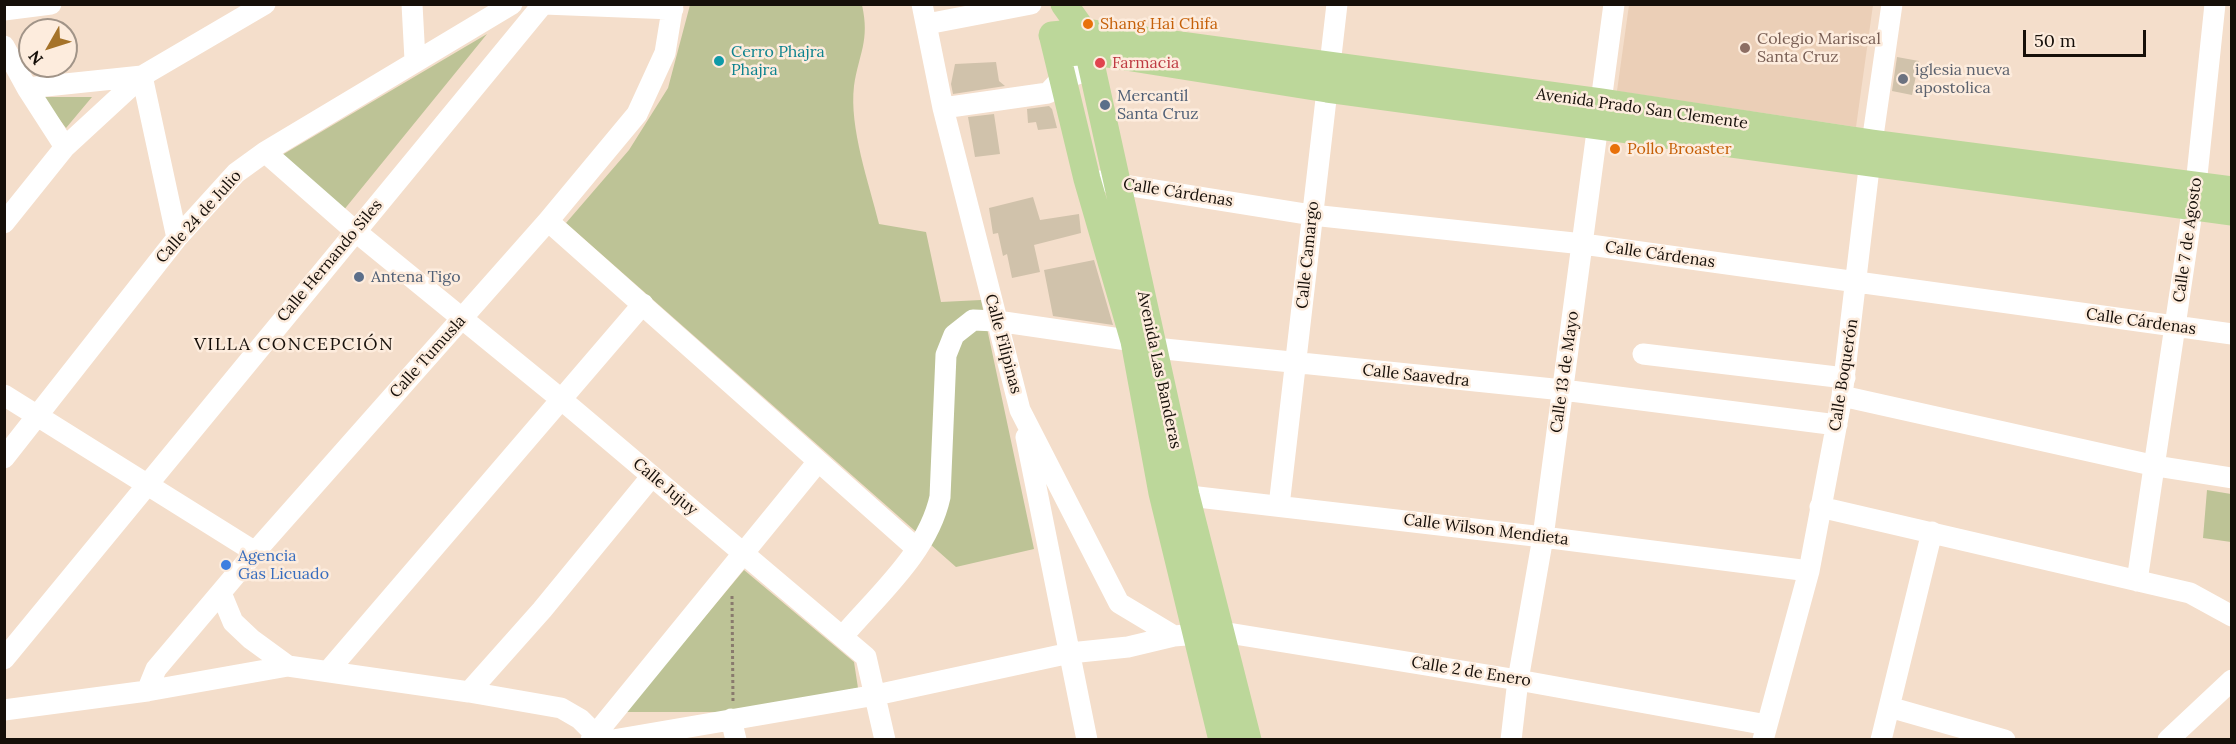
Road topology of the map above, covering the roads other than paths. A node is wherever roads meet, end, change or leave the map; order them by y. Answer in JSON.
{"nodes":[{"id":1,"x":51,"y":4,"type":"edge"},
{"id":2,"x":265,"y":4,"type":"edge"},
{"id":3,"x":412,"y":4,"type":"edge"},
{"id":4,"x":512,"y":4,"type":"edge"},
{"id":5,"x":543,"y":4,"type":"edge"},
{"id":6,"x":1031,"y":4,"type":"edge"},
{"id":7,"x":1058,"y":4,"type":"edge"},
{"id":8,"x":1064,"y":4,"type":"edge"},
{"id":9,"x":1337,"y":4,"type":"edge"},
{"id":10,"x":1614,"y":4,"type":"edge"},
{"id":11,"x":1892,"y":4,"type":"edge"},
{"id":12,"x":2210,"y":4,"type":"edge"},
{"id":13,"x":2215,"y":5,"type":"edge"},
{"id":14,"x":673,"y":7,"type":"edge"},
{"id":15,"x":2232,"y":7,"type":"edge"},
{"id":16,"x":4,"y":10,"type":"edge"},
{"id":17,"x":924,"y":14,"type":"edge"},
{"id":18,"x":4,"y":46,"type":"edge"},
{"id":19,"x":1088,"y":51,"type":"junction"},
{"id":20,"x":1057,"y":56,"type":"junction"},
{"id":21,"x":415,"y":60,"type":"junction"},
{"id":22,"x":142,"y":76,"type":"junction"},
{"id":23,"x":1329,"y":78,"type":"junction"},
{"id":24,"x":27,"y":88,"type":"junction"},
{"id":25,"x":943,"y":108,"type":"junction"},
{"id":26,"x":1599,"y":113,"type":"junction"},
{"id":27,"x":65,"y":147,"type":"junction"},
{"id":28,"x":265,"y":152,"type":"junction"},
{"id":29,"x":1871,"y":153,"type":"junction"},
{"id":30,"x":1087,"y":179,"type":"junction"},
{"id":31,"x":1116,"y":183,"type":"junction"},
{"id":32,"x":2232,"y":190,"type":"edge"},
{"id":33,"x":2194,"y":196,"type":"junction"},
{"id":34,"x":2232,"y":212,"type":"edge"},
{"id":35,"x":1312,"y":215,"type":"junction"},
{"id":36,"x":548,"y":221,"type":"junction"},
{"id":37,"x":4,"y":223,"type":"edge"},
{"id":38,"x":355,"y":231,"type":"junction"},
{"id":39,"x":177,"y":238,"type":"junction"},
{"id":40,"x":1583,"y":244,"type":"junction"},
{"id":41,"x":1857,"y":283,"type":"junction"},
{"id":42,"x":643,"y":304,"type":"junction"},
{"id":43,"x":463,"y":318,"type":"junction"},
{"id":44,"x":997,"y":321,"type":"junction"},
{"id":45,"x":2175,"y":327,"type":"junction"},
{"id":46,"x":2232,"y":334,"type":"edge"},
{"id":47,"x":1144,"y":345,"type":"junction"},
{"id":48,"x":1643,"y":354,"type":"dead end"},
{"id":49,"x":1297,"y":365,"type":"junction"},
{"id":50,"x":1844,"y":387,"type":"junction"},
{"id":51,"x":1563,"y":390,"type":"junction"},
{"id":52,"x":4,"y":395,"type":"edge"},
{"id":53,"x":562,"y":400,"type":"junction"},
{"id":54,"x":1020,"y":410,"type":"junction"},
{"id":55,"x":39,"y":417,"type":"junction"},
{"id":56,"x":1837,"y":425,"type":"junction"},
{"id":57,"x":4,"y":458,"type":"edge"},
{"id":58,"x":817,"y":463,"type":"junction"},
{"id":59,"x":2156,"y":466,"type":"junction"},
{"id":60,"x":652,"y":476,"type":"junction"},
{"id":61,"x":2232,"y":478,"type":"edge"},
{"id":62,"x":147,"y":483,"type":"junction"},
{"id":63,"x":1174,"y":494,"type":"junction"},
{"id":64,"x":1280,"y":506,"type":"junction"},
{"id":65,"x":1820,"y":507,"type":"junction"},
{"id":66,"x":1932,"y":532,"type":"junction"},
{"id":67,"x":1543,"y":537,"type":"junction"},
{"id":68,"x":917,"y":549,"type":"junction"},
{"id":69,"x":255,"y":552,"type":"junction"},
{"id":70,"x":737,"y":560,"type":"junction"},
{"id":71,"x":1809,"y":571,"type":"junction"},
{"id":72,"x":2137,"y":581,"type":"junction"},
{"id":73,"x":221,"y":593,"type":"junction"},
{"id":74,"x":2232,"y":616,"type":"edge"},
{"id":75,"x":1198,"y":634,"type":"junction"},
{"id":76,"x":843,"y":636,"type":"junction"},
{"id":77,"x":1070,"y":653,"type":"junction"},
{"id":78,"x":4,"y":659,"type":"edge"},
{"id":79,"x":288,"y":666,"type":"junction"},
{"id":80,"x":329,"y":670,"type":"junction"},
{"id":81,"x":1518,"y":680,"type":"junction"},
{"id":82,"x":2232,"y":680,"type":"edge"},
{"id":83,"x":147,"y":691,"type":"junction"},
{"id":84,"x":469,"y":692,"type":"junction"},
{"id":85,"x":876,"y":695,"type":"junction"},
{"id":86,"x":1889,"y":707,"type":"junction"},
{"id":87,"x":4,"y":710,"type":"edge"},
{"id":88,"x":734,"y":729,"type":"edge"},
{"id":89,"x":1765,"y":732,"type":"edge"},
{"id":90,"x":600,"y":738,"type":"edge"},
{"id":91,"x":885,"y":740,"type":"edge"},
{"id":92,"x":1087,"y":740,"type":"edge"},
{"id":93,"x":1222,"y":740,"type":"edge"},
{"id":94,"x":1248,"y":740,"type":"edge"},
{"id":95,"x":1511,"y":740,"type":"edge"},
{"id":96,"x":1881,"y":740,"type":"edge"},
{"id":97,"x":2005,"y":740,"type":"edge"},
{"id":98,"x":2168,"y":740,"type":"edge"}],
"edges":[{"from":1,"to":16,"type":"street"},
{"from":2,"to":22,"type":"street"},
{"from":3,"to":21,"type":"street"},
{"from":4,"to":21,"type":"street","name":"Calle 24 de Julio"},
{"from":5,"to":14,"type":"street"},
{"from":5,"to":38,"type":"street","name":"Calle Hernando Siles"},
{"from":6,"to":17,"type":"street"},
{"from":7,"to":20,"type":"main road","name":"Avenida Las Banderas"},
{"from":8,"to":19,"type":"main road","name":"Avenida Las Banderas"},
{"from":9,"to":23,"type":"street","name":"Calle Camargo"},
{"from":10,"to":26,"type":"street","name":"Calle 13 de Mayo"},
{"from":11,"to":29,"type":"street","name":"Calle Boquerón"},
{"from":12,"to":13,"type":"street"},
{"from":13,"to":15,"type":"street"},
{"from":13,"to":33,"type":"street","name":"Calle 7 de Agosto"},
{"from":14,"to":36,"type":"street","name":"Calle Tumusla"},
{"from":17,"to":25,"type":"street","name":"Calle Filipinas"},
{"from":18,"to":24,"type":"street"},
{"from":19,"to":20,"type":"main road","name":"Avenida Prado San Clemente"},
{"from":19,"to":23,"type":"main road","name":"Avenida Prado San Clemente"},
{"from":19,"to":31,"type":"main road","name":"Avenida Las Banderas"},
{"from":20,"to":25,"type":"street"},
{"from":20,"to":30,"type":"main road","name":"Avenida Las Banderas"},
{"from":21,"to":28,"type":"street","name":"Calle 24 de Julio"},
{"from":22,"to":24,"type":"street"},
{"from":22,"to":27,"type":"street"},
{"from":22,"to":39,"type":"street"},
{"from":23,"to":26,"type":"main road","name":"Avenida Prado San Clemente"},
{"from":23,"to":35,"type":"street","name":"Calle Camargo"},
{"from":24,"to":27,"type":"street"},
{"from":25,"to":44,"type":"street","name":"Calle Filipinas"},
{"from":26,"to":29,"type":"main road","name":"Avenida Prado San Clemente"},
{"from":26,"to":40,"type":"street","name":"Calle 13 de Mayo"},
{"from":27,"to":37,"type":"street"},
{"from":28,"to":38,"type":"street","name":"Calle Jujuy"},
{"from":28,"to":39,"type":"street","name":"Calle 24 de Julio"},
{"from":29,"to":33,"type":"main road","name":"Avenida Prado San Clemente"},
{"from":29,"to":41,"type":"street","name":"Calle Boquerón"},
{"from":30,"to":31,"type":"street","name":"Calle Cárdenas"},
{"from":30,"to":47,"type":"main road","name":"Avenida Las Banderas"},
{"from":31,"to":35,"type":"street","name":"Calle Cárdenas"},
{"from":31,"to":47,"type":"main road","name":"Avenida Las Banderas"},
{"from":32,"to":33,"type":"main road","name":"Avenida Prado San Clemente"},
{"from":33,"to":34,"type":"main road","name":"Avenida Prado San Clemente"},
{"from":33,"to":45,"type":"street","name":"Calle 7 de Agosto"},
{"from":35,"to":40,"type":"street","name":"Calle Cárdenas"},
{"from":35,"to":49,"type":"street","name":"Calle Camargo"},
{"from":36,"to":42,"type":"street"},
{"from":36,"to":43,"type":"street","name":"Calle Tumusla"},
{"from":38,"to":43,"type":"street","name":"Calle Jujuy"},
{"from":38,"to":62,"type":"street","name":"Calle Hernando Siles"},
{"from":39,"to":55,"type":"street","name":"Calle 24 de Julio"},
{"from":40,"to":41,"type":"street","name":"Calle Cárdenas"},
{"from":40,"to":51,"type":"street","name":"Calle 13 de Mayo"},
{"from":41,"to":45,"type":"street","name":"Calle Cárdenas"},
{"from":41,"to":50,"type":"street","name":"Calle Boquerón"},
{"from":42,"to":53,"type":"street"},
{"from":42,"to":58,"type":"street"},
{"from":43,"to":53,"type":"street","name":"Calle Jujuy"},
{"from":43,"to":69,"type":"street","name":"Calle Tumusla"},
{"from":44,"to":47,"type":"street","name":"Calle Saavedra"},
{"from":44,"to":54,"type":"street","name":"Calle Filipinas"},
{"from":44,"to":68,"type":"street","name":"Calle Saavedra"},
{"from":45,"to":46,"type":"street","name":"Calle Cárdenas"},
{"from":45,"to":59,"type":"street","name":"Calle 7 de Agosto"},
{"from":47,"to":49,"type":"street","name":"Calle Saavedra"},
{"from":47,"to":63,"type":"main road","name":"Avenida Las Banderas"},
{"from":48,"to":50,"type":"street"},
{"from":49,"to":51,"type":"street","name":"Calle Saavedra"},
{"from":49,"to":64,"type":"street","name":"Calle Camargo"},
{"from":50,"to":56,"type":"street","name":"Calle Boquerón"},
{"from":50,"to":59,"type":"street"},
{"from":51,"to":56,"type":"street","name":"Calle Saavedra"},
{"from":51,"to":67,"type":"street","name":"Calle 13 de Mayo"},
{"from":52,"to":55,"type":"street"},
{"from":53,"to":60,"type":"street","name":"Calle Jujuy"},
{"from":53,"to":80,"type":"street"},
{"from":54,"to":75,"type":"street","name":"Calle Filipinas"},
{"from":54,"to":77,"type":"street"},
{"from":55,"to":57,"type":"street","name":"Calle 24 de Julio"},
{"from":55,"to":62,"type":"street"},
{"from":56,"to":65,"type":"street","name":"Calle Boquerón"},
{"from":58,"to":68,"type":"street"},
{"from":58,"to":70,"type":"street"},
{"from":59,"to":61,"type":"street"},
{"from":59,"to":72,"type":"street","name":"Calle 7 de Agosto"},
{"from":60,"to":70,"type":"street","name":"Calle Jujuy"},
{"from":60,"to":84,"type":"street"},
{"from":62,"to":69,"type":"street"},
{"from":62,"to":78,"type":"street","name":"Calle Hernando Siles"},
{"from":63,"to":64,"type":"street","name":"Calle Wilson Mendieta"},
{"from":63,"to":75,"type":"main road","name":"Avenida Las Banderas"},
{"from":64,"to":67,"type":"street","name":"Calle Wilson Mendieta"},
{"from":65,"to":66,"type":"street"},
{"from":65,"to":71,"type":"street","name":"Calle Boquerón"},
{"from":66,"to":72,"type":"street"},
{"from":66,"to":86,"type":"street"},
{"from":67,"to":71,"type":"street","name":"Calle Wilson Mendieta"},
{"from":67,"to":81,"type":"street","name":"Calle 13 de Mayo"},
{"from":68,"to":76,"type":"street","name":"Calle Saavedra"},
{"from":69,"to":73,"type":"street","name":"Calle Tumusla"},
{"from":70,"to":76,"type":"street","name":"Calle Jujuy"},
{"from":70,"to":90,"type":"street"},
{"from":71,"to":89,"type":"street","name":"Calle Boquerón"},
{"from":72,"to":74,"type":"street"},
{"from":73,"to":79,"type":"street"},
{"from":73,"to":83,"type":"street","name":"Calle Tumusla"},
{"from":75,"to":77,"type":"street"},
{"from":75,"to":81,"type":"street","name":"Calle 2 de Enero"},
{"from":75,"to":93,"type":"main road","name":"Avenida Las Banderas"},
{"from":75,"to":94,"type":"main road","name":"Avenida Las Banderas"},
{"from":76,"to":85,"type":"street","name":"Calle Jujuy"},
{"from":77,"to":85,"type":"street"},
{"from":77,"to":92,"type":"street"},
{"from":79,"to":80,"type":"street"},
{"from":79,"to":83,"type":"street"},
{"from":80,"to":84,"type":"street"},
{"from":81,"to":89,"type":"street","name":"Calle 2 de Enero"},
{"from":81,"to":95,"type":"street","name":"Calle 13 de Mayo"},
{"from":82,"to":98,"type":"street"},
{"from":83,"to":87,"type":"street"},
{"from":84,"to":90,"type":"street"},
{"from":85,"to":88,"type":"street"},
{"from":85,"to":91,"type":"street"},
{"from":86,"to":96,"type":"street"},
{"from":86,"to":97,"type":"street"},
{"from":88,"to":90,"type":"street"}]}
